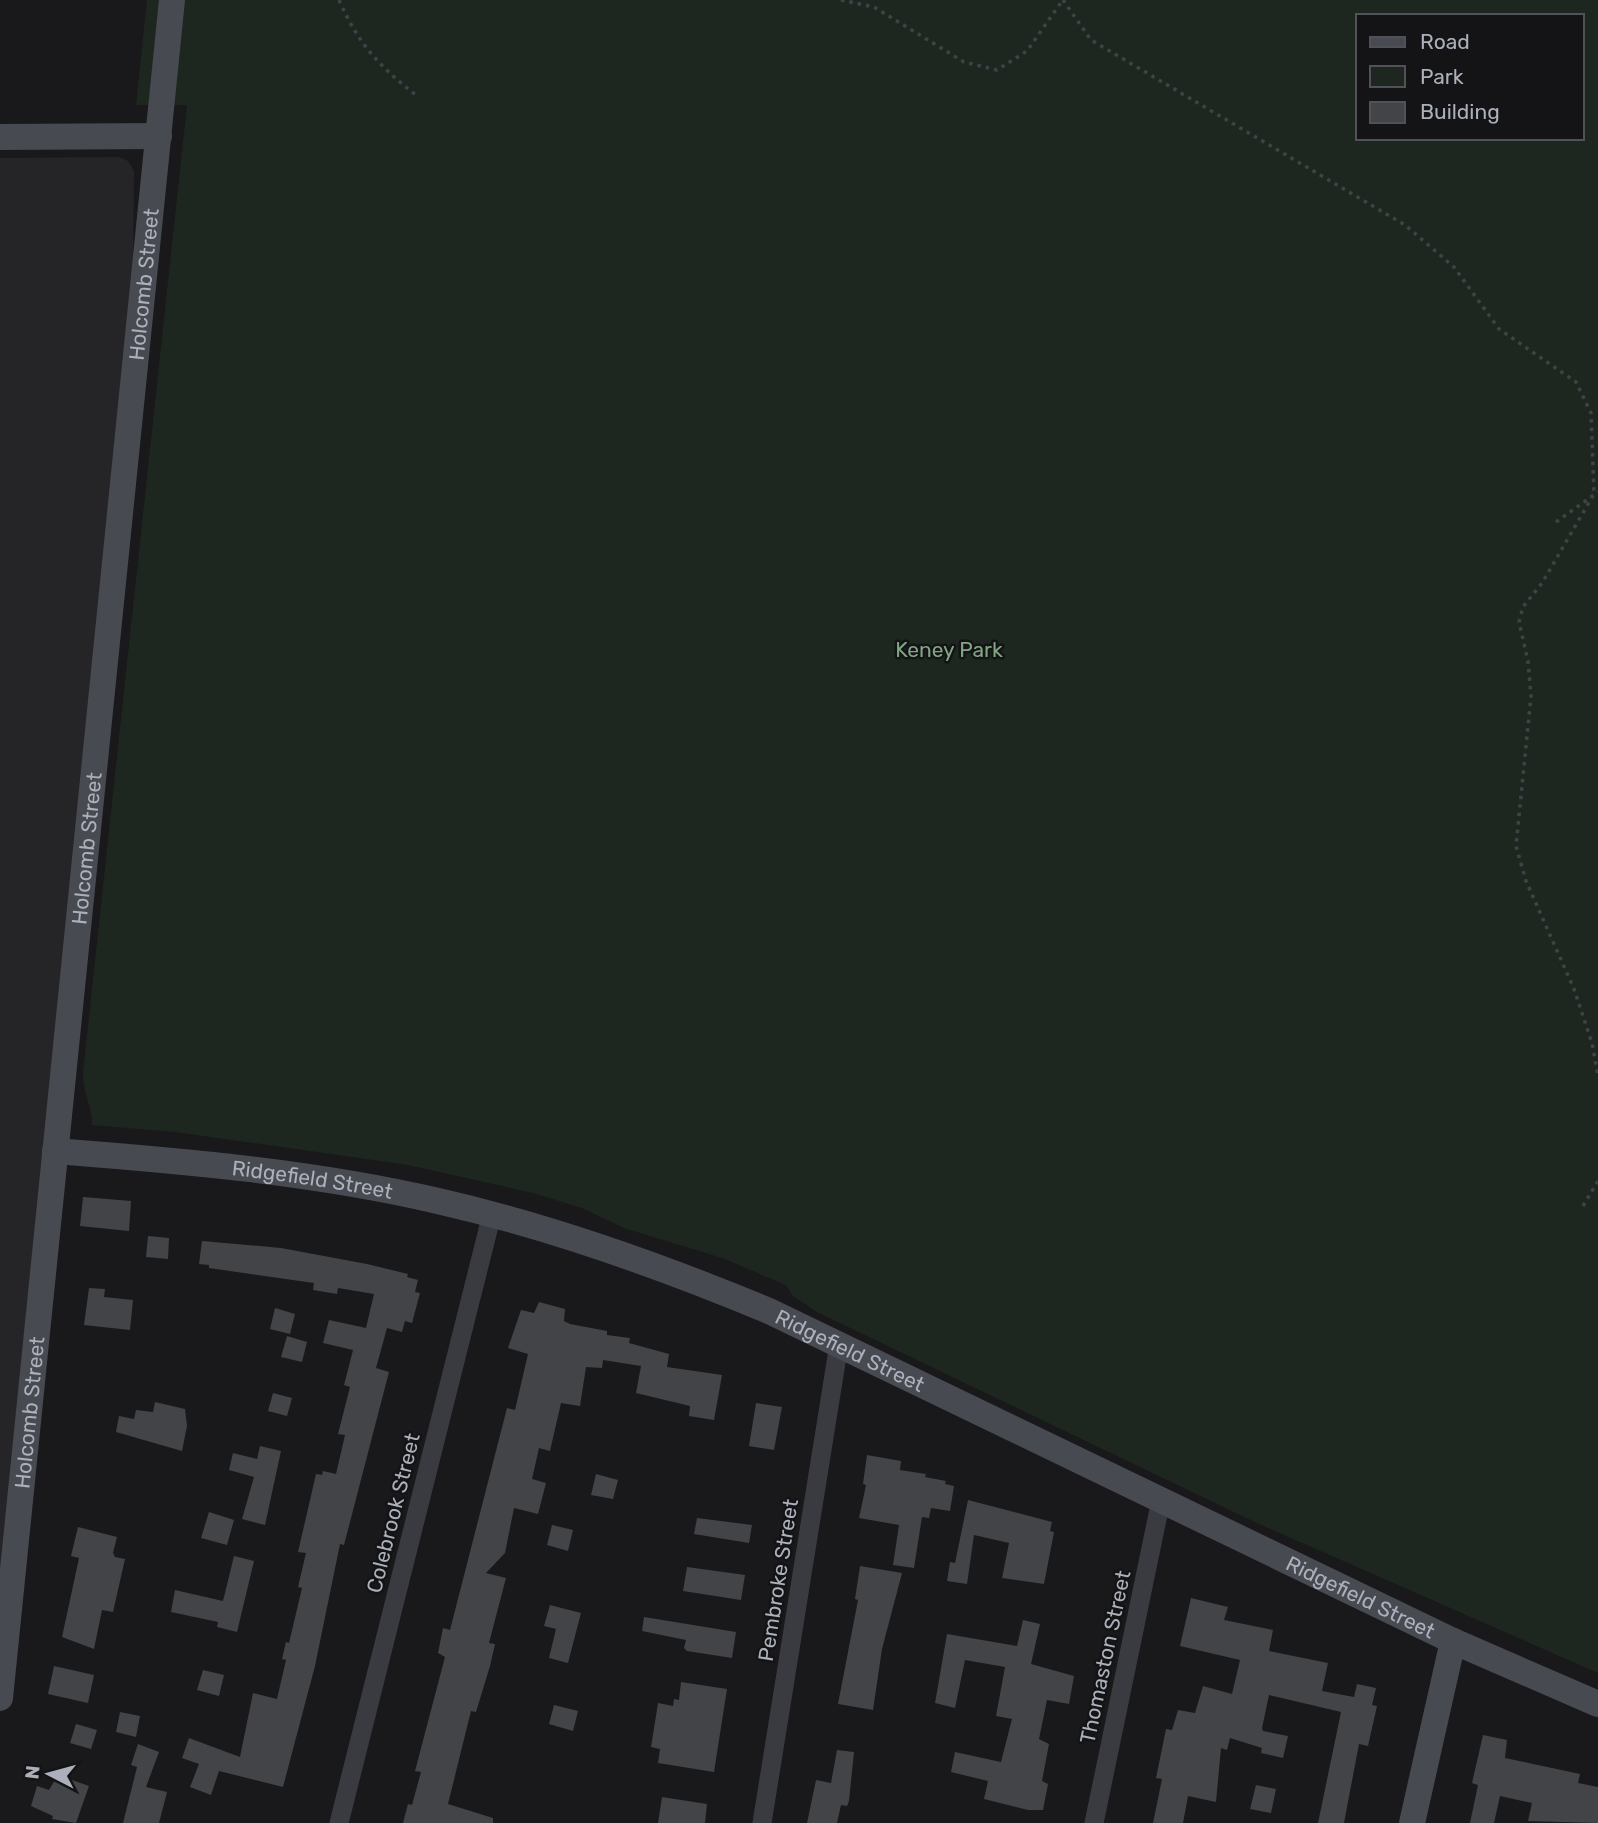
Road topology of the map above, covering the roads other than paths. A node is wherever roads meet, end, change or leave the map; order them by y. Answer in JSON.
{"nodes":[{"id":1,"x":172,"y":0,"type":"edge"},
{"id":2,"x":159,"y":136,"type":"junction"},
{"id":3,"x":0,"y":137,"type":"edge"},
{"id":4,"x":55,"y":1151,"type":"junction"},
{"id":5,"x":492,"y":1214,"type":"junction"},
{"id":6,"x":839,"y":1344,"type":"junction"},
{"id":7,"x":1161,"y":1500,"type":"junction"},
{"id":8,"x":1453,"y":1641,"type":"junction"},
{"id":9,"x":0,"y":1698,"type":"edge"},
{"id":10,"x":1598,"y":1704,"type":"edge"},
{"id":11,"x":339,"y":1823,"type":"edge"},
{"id":12,"x":762,"y":1823,"type":"edge"},
{"id":13,"x":1094,"y":1823,"type":"edge"},
{"id":14,"x":1412,"y":1823,"type":"edge"}],
"edges":[{"from":1,"to":2,"type":"street","name":"Holcomb Street"},
{"from":2,"to":3,"type":"street"},
{"from":2,"to":4,"type":"street","name":"Holcomb Street"},
{"from":4,"to":5,"type":"street","name":"Ridgefield Street"},
{"from":4,"to":9,"type":"street","name":"Holcomb Street"},
{"from":5,"to":6,"type":"street","name":"Ridgefield Street"},
{"from":5,"to":11,"type":"street","name":"Colebrook Street"},
{"from":6,"to":7,"type":"street","name":"Ridgefield Street"},
{"from":6,"to":12,"type":"street","name":"Pembroke Street"},
{"from":7,"to":8,"type":"street","name":"Ridgefield Street"},
{"from":7,"to":13,"type":"street","name":"Thomaston Street"},
{"from":8,"to":10,"type":"street","name":"Ridgefield Street"},
{"from":8,"to":14,"type":"street"}]}
